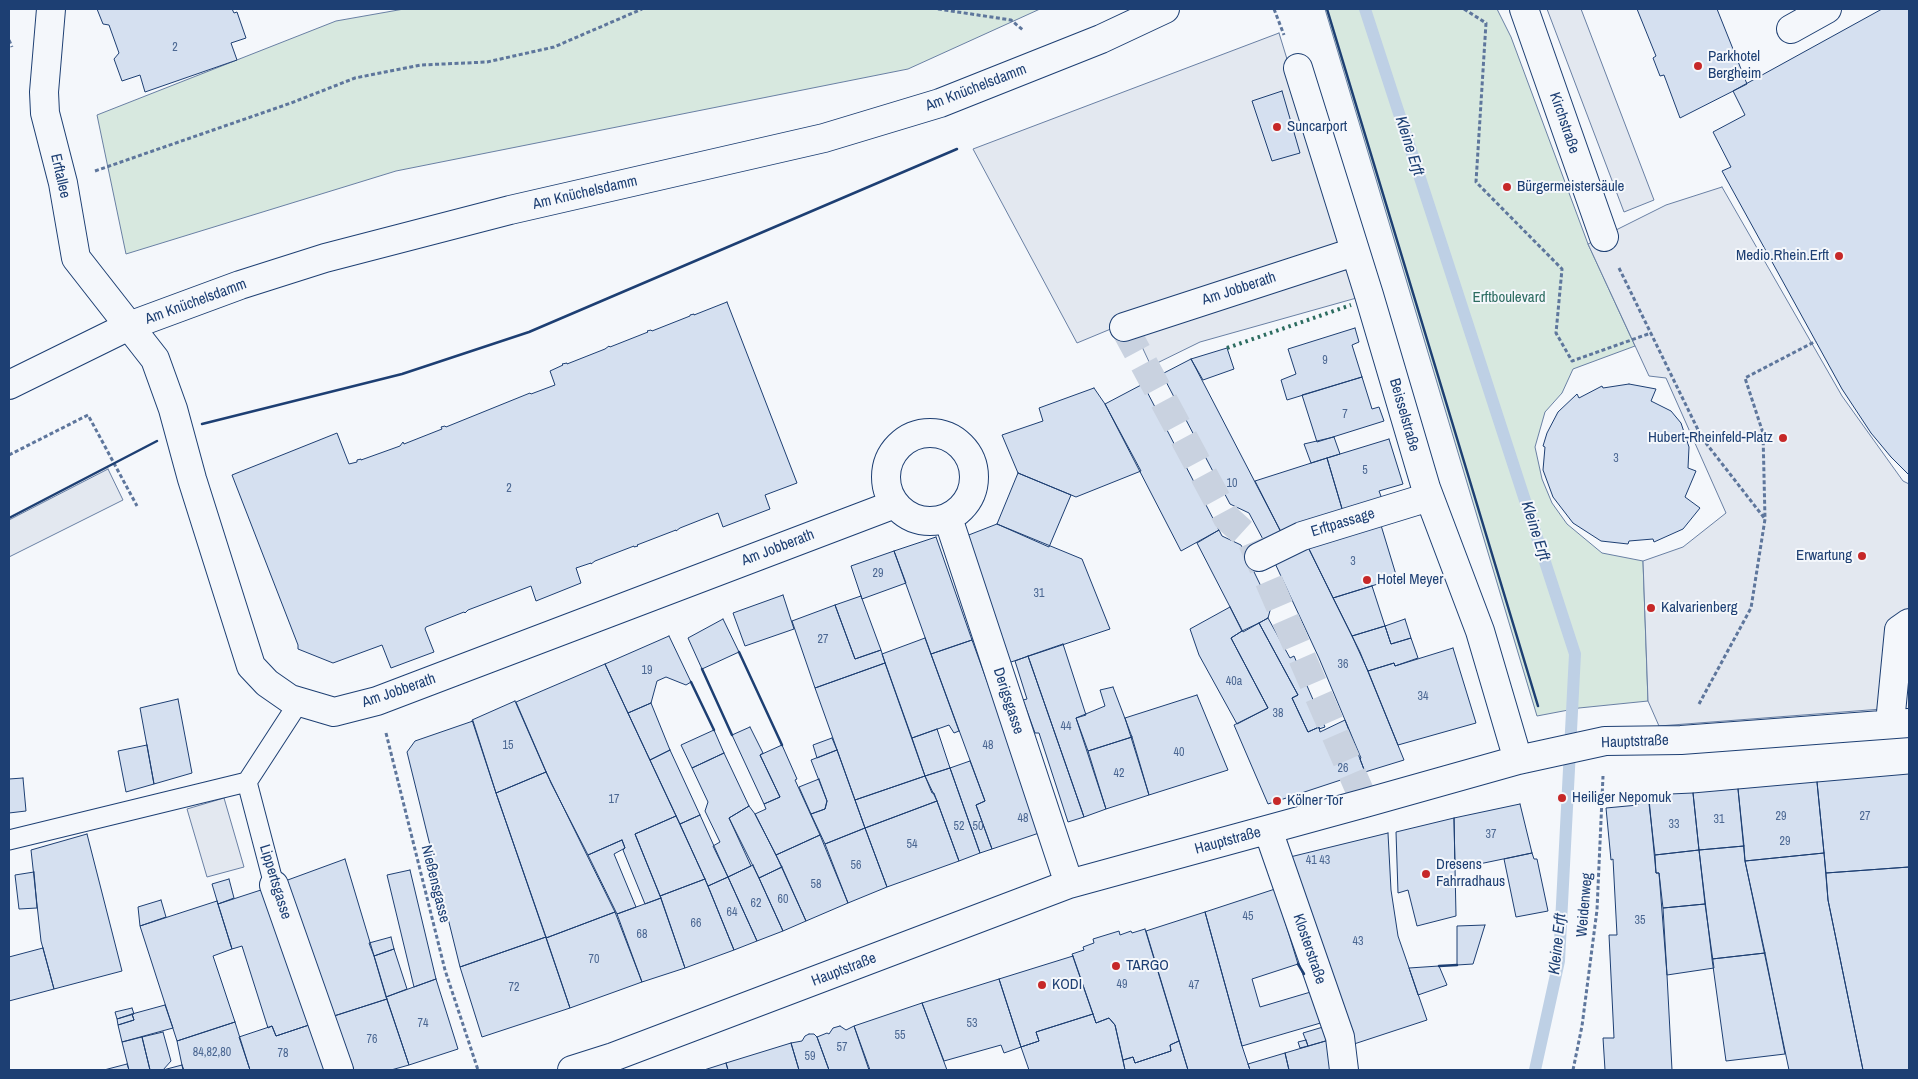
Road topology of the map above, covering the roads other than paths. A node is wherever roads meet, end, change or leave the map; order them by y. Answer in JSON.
{"nodes":[{"id":1,"x":51,"y":9,"type":"edge"},
{"id":2,"x":1165,"y":9,"type":"edge"},
{"id":3,"x":1524,"y":9,"type":"edge"},
{"id":4,"x":1827,"y":9,"type":"edge"},
{"id":5,"x":1791,"y":29,"type":"dead end"},
{"id":6,"x":1298,"y":68,"type":"dead end"},
{"id":7,"x":1604,"y":237,"type":"road end"},
{"id":8,"x":1354,"y":252,"type":"junction"},
{"id":9,"x":129,"y":326,"type":"junction"},
{"id":10,"x":1124,"y":327,"type":"dead end"},
{"id":11,"x":9,"y":385,"type":"edge"},
{"id":12,"x":1429,"y":497,"type":"junction"},
{"id":13,"x":895,"y":504,"type":"junction"},
{"id":14,"x":948,"y":518,"type":"junction"},
{"id":15,"x":1259,"y":557,"type":"dead end"},
{"id":16,"x":1909,"y":623,"type":"edge"},
{"id":17,"x":299,"y":702,"type":"junction"},
{"id":18,"x":1900,"y":723,"type":"edge"},
{"id":19,"x":1518,"y":760,"type":"junction"},
{"id":20,"x":247,"y":782,"type":"junction"},
{"id":21,"x":1268,"y":830,"type":"junction"},
{"id":22,"x":9,"y":840,"type":"edge"},
{"id":23,"x":1069,"y":884,"type":"junction"},
{"id":24,"x":274,"y":885,"type":"joint"},
{"id":25,"x":615,"y":1064,"type":"edge"},
{"id":26,"x":339,"y":1070,"type":"edge"},
{"id":27,"x":572,"y":1070,"type":"edge"},
{"id":28,"x":1344,"y":1070,"type":"edge"}],
"edges":[{"from":1,"to":9,"type":"street","name":"Erftallee"},
{"from":2,"to":9,"type":"street","name":"Am Knüchelsdamm"},
{"from":3,"to":7,"type":"street","name":"Kirchstraße"},
{"from":4,"to":5,"type":"street"},
{"from":6,"to":8,"type":"street","name":"Beisselstraße"},
{"from":8,"to":10,"type":"street","name":"Am Jobberath"},
{"from":8,"to":12,"type":"street","name":"Beisselstraße"},
{"from":9,"to":11,"type":"street","name":"Am Knüchelsdamm"},
{"from":9,"to":17,"type":"street","name":"Am Jobberath"},
{"from":12,"to":15,"type":"street","name":"Erftpassage"},
{"from":12,"to":19,"type":"street","name":"Beisselstraße"},
{"from":13,"to":14,"type":"street"},
{"from":13,"to":14,"type":"street"},
{"from":13,"to":17,"type":"street","name":"Am Jobberath"},
{"from":14,"to":23,"type":"street","name":"Derigsgasse"},
{"from":16,"to":18,"type":"street"},
{"from":17,"to":20,"type":"lane"},
{"from":18,"to":19,"type":"street","name":"Hauptstraße"},
{"from":19,"to":21,"type":"street","name":"Hauptstraße"},
{"from":20,"to":22,"type":"lane"},
{"from":20,"to":24,"type":"lane","name":"Lippertsgasse"},
{"from":21,"to":23,"type":"street","name":"Hauptstraße"},
{"from":21,"to":28,"type":"street","name":"Klosterstraße"},
{"from":23,"to":25,"type":"street","name":"Hauptstraße"},
{"from":24,"to":26,"type":"street","name":"Lippertsgasse"},
{"from":25,"to":27,"type":"street","name":"Hauptstraße"}]}
